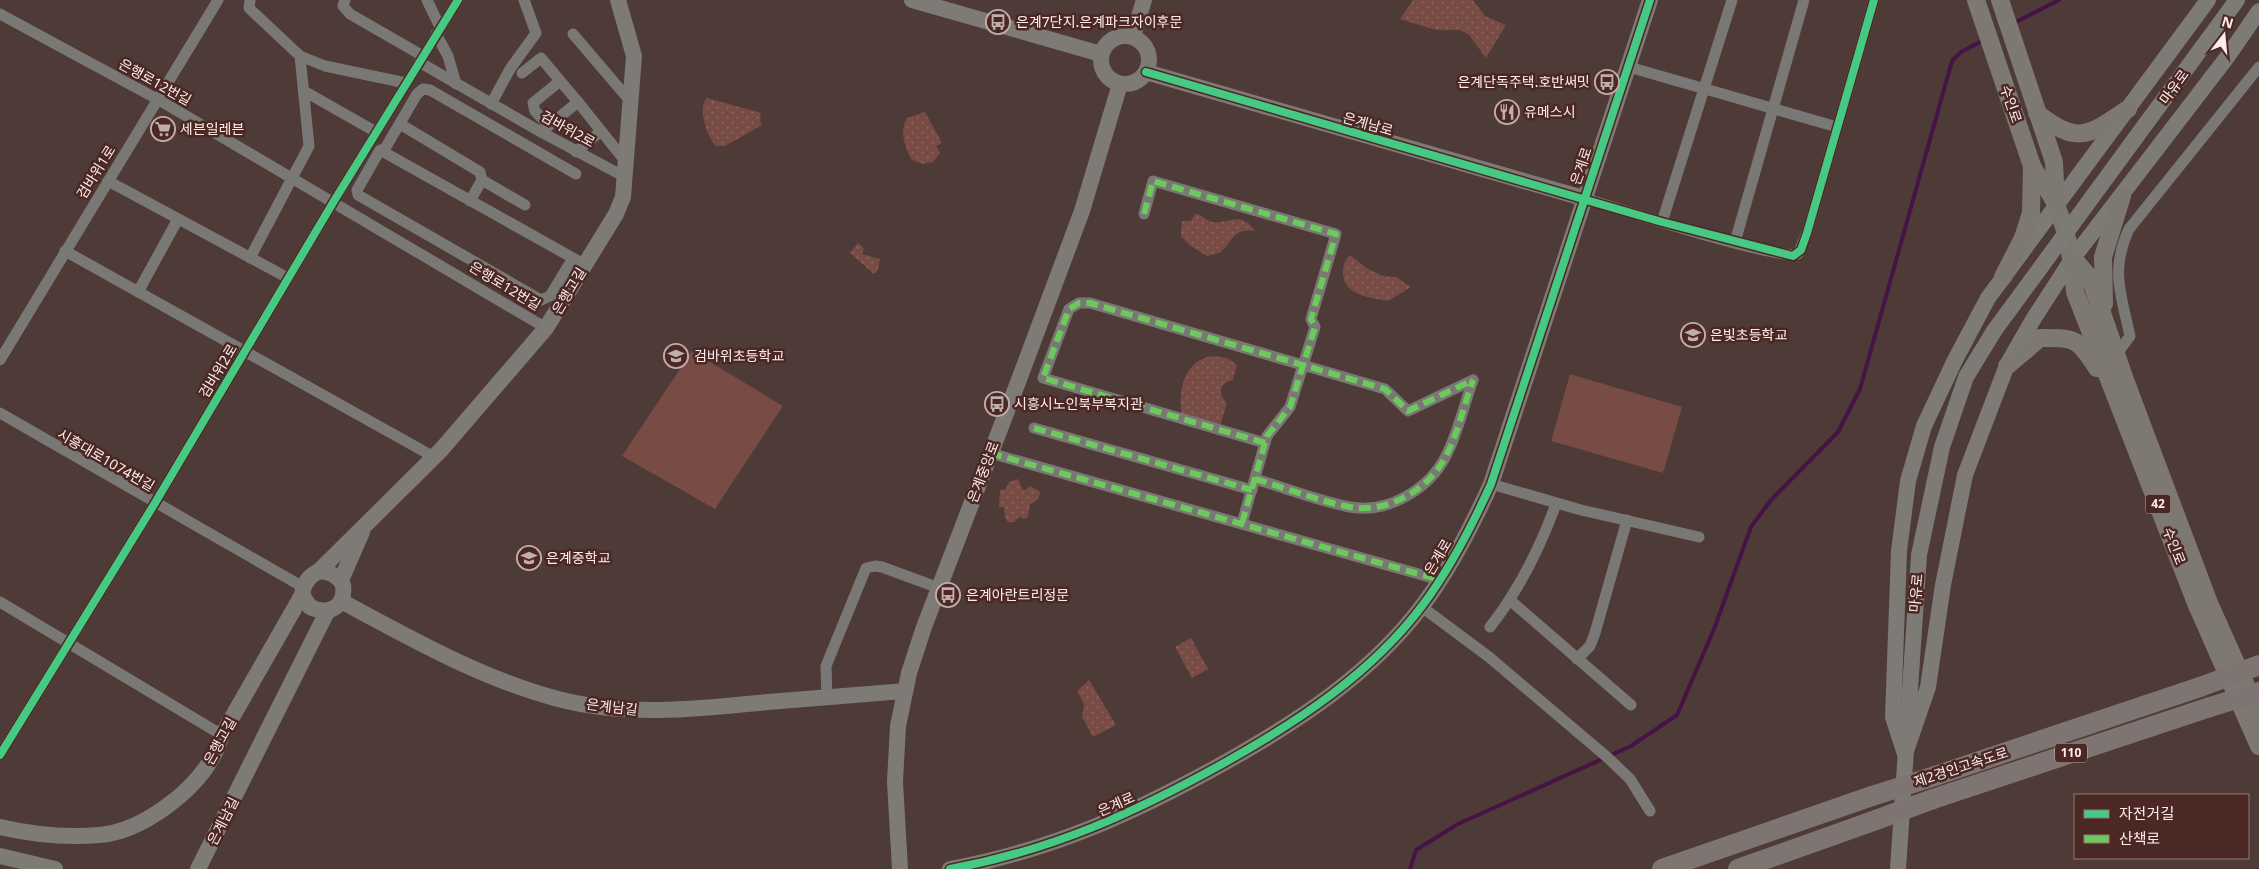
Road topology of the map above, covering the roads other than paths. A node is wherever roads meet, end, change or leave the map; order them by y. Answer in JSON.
{"nodes":[{"id":1,"x":218,"y":0,"type":"edge"},
{"id":2,"x":250,"y":0,"type":"edge"},
{"id":3,"x":345,"y":0,"type":"edge"},
{"id":4,"x":427,"y":0,"type":"edge"},
{"id":5,"x":458,"y":0,"type":"edge"},
{"id":6,"x":524,"y":0,"type":"edge"},
{"id":7,"x":618,"y":0,"type":"edge"},
{"id":8,"x":912,"y":0,"type":"edge"},
{"id":9,"x":1144,"y":0,"type":"edge"},
{"id":10,"x":1650,"y":0,"type":"edge"},
{"id":11,"x":1732,"y":0,"type":"edge"},
{"id":12,"x":1804,"y":0,"type":"edge"},
{"id":13,"x":1874,"y":0,"type":"edge"},
{"id":14,"x":2000,"y":0,"type":"edge"},
{"id":15,"x":2208,"y":0,"type":"edge"},
{"id":16,"x":2237,"y":0,"type":"edge"},
{"id":17,"x":1978,"y":6,"type":"edge"},
{"id":18,"x":2259,"y":11,"type":"edge"},
{"id":19,"x":0,"y":14,"type":"edge"},
{"id":20,"x":438,"y":31,"type":"junction"},
{"id":21,"x":572,"y":34,"type":"dead end"},
{"id":22,"x":1133,"y":36,"type":"junction"},
{"id":23,"x":1101,"y":54,"type":"junction"},
{"id":24,"x":300,"y":56,"type":"junction"},
{"id":25,"x":421,"y":59,"type":"junction"},
{"id":26,"x":1629,"y":67,"type":"junction"},
{"id":27,"x":2259,"y":67,"type":"edge"},
{"id":28,"x":1146,"y":72,"type":"junction"},
{"id":29,"x":522,"y":73,"type":"dead end"},
{"id":30,"x":560,"y":81,"type":"junction"},
{"id":31,"x":406,"y":83,"type":"junction"},
{"id":32,"x":456,"y":84,"type":"junction"},
{"id":33,"x":1120,"y":84,"type":"junction"},
{"id":34,"x":1705,"y":89,"type":"junction"},
{"id":35,"x":304,"y":91,"type":"junction"},
{"id":36,"x":159,"y":100,"type":"junction"},
{"id":37,"x":578,"y":102,"type":"junction"},
{"id":38,"x":631,"y":102,"type":"junction"},
{"id":39,"x":491,"y":104,"type":"junction"},
{"id":40,"x":1772,"y":108,"type":"junction"},
{"id":41,"x":2128,"y":109,"type":"junction"},
{"id":42,"x":2037,"y":112,"type":"junction"},
{"id":43,"x":400,"y":124,"type":"junction"},
{"id":44,"x":1837,"y":127,"type":"junction"},
{"id":45,"x":544,"y":129,"type":"junction"},
{"id":46,"x":601,"y":131,"type":"junction"},
{"id":47,"x":376,"y":132,"type":"junction"},
{"id":48,"x":383,"y":152,"type":"junction"},
{"id":49,"x":576,"y":152,"type":"junction"},
{"id":50,"x":2032,"y":166,"type":"junction"},
{"id":51,"x":625,"y":169,"type":"junction"},
{"id":52,"x":576,"y":174,"type":"dead end"},
{"id":53,"x":294,"y":178,"type":"junction"},
{"id":54,"x":482,"y":180,"type":"junction"},
{"id":55,"x":108,"y":182,"type":"junction"},
{"id":56,"x":2122,"y":196,"type":"junction"},
{"id":57,"x":1583,"y":198,"type":"junction"},
{"id":58,"x":334,"y":201,"type":"junction"},
{"id":59,"x":470,"y":201,"type":"junction"},
{"id":60,"x":2056,"y":204,"type":"junction"},
{"id":61,"x":525,"y":205,"type":"dead end"},
{"id":62,"x":1144,"y":214,"type":"dead end"},
{"id":63,"x":178,"y":219,"type":"junction"},
{"id":64,"x":1662,"y":222,"type":"junction"},
{"id":65,"x":1734,"y":242,"type":"junction"},
{"id":66,"x":65,"y":251,"type":"junction"},
{"id":67,"x":250,"y":258,"type":"junction"},
{"id":68,"x":2072,"y":258,"type":"junction"},
{"id":69,"x":579,"y":261,"type":"junction"},
{"id":70,"x":2003,"y":277,"type":"junction"},
{"id":71,"x":288,"y":278,"type":"junction"},
{"id":72,"x":138,"y":292,"type":"junction"},
{"id":73,"x":2105,"y":322,"type":"junction"},
{"id":74,"x":546,"y":328,"type":"junction"},
{"id":75,"x":245,"y":351,"type":"junction"},
{"id":76,"x":2116,"y":355,"type":"junction"},
{"id":77,"x":0,"y":360,"type":"edge"},
{"id":78,"x":1302,"y":365,"type":"junction"},
{"id":79,"x":2007,"y":366,"type":"junction"},
{"id":80,"x":2121,"y":408,"type":"junction"},
{"id":81,"x":0,"y":413,"type":"edge"},
{"id":82,"x":1034,"y":428,"type":"dead end"},
{"id":83,"x":1265,"y":443,"type":"junction"},
{"id":84,"x":990,"y":453,"type":"junction"},
{"id":85,"x":434,"y":457,"type":"junction"},
{"id":86,"x":1491,"y":484,"type":"junction"},
{"id":87,"x":1253,"y":485,"type":"junction"},
{"id":88,"x":155,"y":503,"type":"junction"},
{"id":89,"x":1556,"y":504,"type":"junction"},
{"id":90,"x":1626,"y":520,"type":"junction"},
{"id":91,"x":366,"y":523,"type":"junction"},
{"id":92,"x":1242,"y":523,"type":"junction"},
{"id":93,"x":1699,"y":537,"type":"dead end"},
{"id":94,"x":319,"y":571,"type":"junction"},
{"id":95,"x":341,"y":580,"type":"junction"},
{"id":96,"x":1440,"y":580,"type":"junction"},
{"id":97,"x":939,"y":588,"type":"junction"},
{"id":98,"x":303,"y":591,"type":"junction"},
{"id":99,"x":341,"y":601,"type":"junction"},
{"id":100,"x":1511,"y":601,"type":"junction"},
{"id":101,"x":0,"y":602,"type":"edge"},
{"id":102,"x":1422,"y":607,"type":"junction"},
{"id":103,"x":327,"y":612,"type":"junction"},
{"id":104,"x":1490,"y":627,"type":"dead end"},
{"id":105,"x":70,"y":644,"type":"junction"},
{"id":106,"x":1577,"y":659,"type":"junction"},
{"id":107,"x":2259,"y":665,"type":"edge"},
{"id":108,"x":904,"y":691,"type":"junction"},
{"id":109,"x":2259,"y":692,"type":"edge"},
{"id":110,"x":826,"y":698,"type":"junction"},
{"id":111,"x":1631,"y":706,"type":"dead end"},
{"id":112,"x":2259,"y":715,"type":"edge"},
{"id":113,"x":222,"y":735,"type":"junction"},
{"id":114,"x":2259,"y":746,"type":"edge"},
{"id":115,"x":1905,"y":754,"type":"junction"},
{"id":116,"x":0,"y":755,"type":"edge"},
{"id":117,"x":1650,"y":811,"type":"dead end"},
{"id":118,"x":0,"y":827,"type":"edge"},
{"id":119,"x":0,"y":856,"type":"edge"},
{"id":120,"x":55,"y":869,"type":"edge"},
{"id":121,"x":198,"y":869,"type":"edge"},
{"id":122,"x":900,"y":869,"type":"edge"},
{"id":123,"x":950,"y":869,"type":"edge"},
{"id":124,"x":1662,"y":869,"type":"edge"},
{"id":125,"x":1738,"y":869,"type":"edge"},
{"id":126,"x":1898,"y":869,"type":"edge"}],
"edges":[{"from":1,"to":36,"type":"street","name":"검바위1로"},
{"from":2,"to":24,"type":"street"},
{"from":3,"to":25,"type":"street","name":"검바위2로"},
{"from":4,"to":20,"type":"street"},
{"from":5,"to":20,"type":"street","name":"검바위2로"},
{"from":6,"to":39,"type":"street"},
{"from":7,"to":38,"type":"street","name":"은행고길"},
{"from":8,"to":23,"type":"street"},
{"from":9,"to":22,"type":"street"},
{"from":10,"to":26,"type":"street","name":"은계로"},
{"from":11,"to":34,"type":"street"},
{"from":12,"to":40,"type":"street"},
{"from":13,"to":44,"type":"street"},
{"from":14,"to":42,"type":"main road","name":"수인로","number":"42"},
{"from":15,"to":41,"type":"street"},
{"from":16,"to":115,"type":"street","name":"마유로","bridge":true},
{"from":17,"to":50,"type":"main road","name":"수인로","number":"42"},
{"from":18,"to":56,"type":"street"},
{"from":19,"to":36,"type":"street","name":"은행로12번길"},
{"from":20,"to":25,"type":"street","name":"검바위2로"},
{"from":20,"to":32,"type":"street"},
{"from":21,"to":38,"type":"street"},
{"from":22,"to":23,"type":"street"},
{"from":22,"to":28,"type":"street"},
{"from":23,"to":33,"type":"street"},
{"from":24,"to":31,"type":"street"},
{"from":24,"to":35,"type":"street"},
{"from":25,"to":31,"type":"street","name":"검바위2로"},
{"from":25,"to":32,"type":"street","name":"검바위2로"},
{"from":26,"to":34,"type":"street"},
{"from":26,"to":57,"type":"street","name":"은계로"},
{"from":27,"to":76,"type":"street"},
{"from":28,"to":33,"type":"street"},
{"from":28,"to":57,"type":"street","name":"은계남로"},
{"from":29,"to":30,"type":"street"},
{"from":30,"to":37,"type":"street"},
{"from":30,"to":45,"type":"street"},
{"from":31,"to":47,"type":"street","name":"검바위2로"},
{"from":32,"to":39,"type":"street","name":"검바위2로"},
{"from":33,"to":84,"type":"street","name":"은계중앙로"},
{"from":34,"to":40,"type":"street"},
{"from":34,"to":64,"type":"street"},
{"from":35,"to":47,"type":"street"},
{"from":35,"to":53,"type":"street"},
{"from":36,"to":53,"type":"street","name":"은행로12번길"},
{"from":36,"to":55,"type":"street","name":"검바위1로"},
{"from":37,"to":45,"type":"street"},
{"from":37,"to":46,"type":"street"},
{"from":38,"to":51,"type":"street","name":"은행고길"},
{"from":39,"to":45,"type":"street","name":"검바위2로"},
{"from":40,"to":44,"type":"street"},
{"from":40,"to":65,"type":"street"},
{"from":41,"to":42,"type":"main road"},
{"from":41,"to":60,"type":"street"},
{"from":42,"to":60,"type":"main road","name":"수인로","number":"42"},
{"from":43,"to":48,"type":"street"},
{"from":43,"to":52,"type":"street"},
{"from":43,"to":54,"type":"street"},
{"from":44,"to":65,"type":"street"},
{"from":45,"to":49,"type":"street","name":"검바위2로"},
{"from":46,"to":49,"type":"street"},
{"from":46,"to":51,"type":"street"},
{"from":47,"to":58,"type":"street","name":"검바위2로"},
{"from":48,"to":59,"type":"street"},
{"from":48,"to":69,"type":"street"},
{"from":49,"to":51,"type":"street","name":"검바위2로"},
{"from":50,"to":60,"type":"main road","name":"수인로","number":"42"},
{"from":50,"to":70,"type":"main road"},
{"from":51,"to":69,"type":"street","name":"은행고길"},
{"from":53,"to":58,"type":"street","name":"은행로12번길"},
{"from":53,"to":67,"type":"street"},
{"from":54,"to":59,"type":"street"},
{"from":54,"to":61,"type":"street"},
{"from":55,"to":63,"type":"street"},
{"from":55,"to":66,"type":"street","name":"검바위1로"},
{"from":56,"to":68,"type":"street"},
{"from":56,"to":73,"type":"main road"},
{"from":57,"to":64,"type":"street"},
{"from":57,"to":86,"type":"street","name":"은계로"},
{"from":58,"to":71,"type":"street","name":"검바위2로"},
{"from":58,"to":74,"type":"street","name":"은행로12번길"},
{"from":59,"to":69,"type":"street"},
{"from":60,"to":68,"type":"main road","name":"수인로","number":"42"},
{"from":60,"to":70,"type":"street"},
{"from":62,"to":78,"type":"street"},
{"from":63,"to":67,"type":"street"},
{"from":63,"to":72,"type":"street"},
{"from":64,"to":65,"type":"street"},
{"from":66,"to":72,"type":"street","name":"검바위2로"},
{"from":66,"to":77,"type":"street","name":"검바위1로"},
{"from":67,"to":71,"type":"street"},
{"from":68,"to":73,"type":"main road","name":"수인로","number":"42"},
{"from":68,"to":79,"type":"street"},
{"from":68,"to":80,"type":"main road","name":"수인로","number":"42"},
{"from":69,"to":74,"type":"street","name":"은행고길"},
{"from":70,"to":115,"type":"street"},
{"from":71,"to":75,"type":"street","name":"검바위2로"},
{"from":72,"to":75,"type":"street","name":"검바위2로"},
{"from":73,"to":76,"type":"main road","name":"수인로","number":"42"},
{"from":74,"to":85,"type":"street","name":"은행고길"},
{"from":75,"to":85,"type":"street","name":"검바위2로"},
{"from":75,"to":88,"type":"street","name":"검바위2로"},
{"from":76,"to":112,"type":"main road","name":"수인로","number":"42"},
{"from":78,"to":83,"type":"street"},
{"from":78,"to":83,"type":"street"},
{"from":78,"to":87,"type":"street"},
{"from":79,"to":80,"type":"main road"},
{"from":79,"to":115,"type":"street"},
{"from":80,"to":114,"type":"main road","name":"수인로","number":"42"},
{"from":81,"to":88,"type":"street","name":"시흥대로1074번길"},
{"from":82,"to":87,"type":"street"},
{"from":83,"to":87,"type":"street"},
{"from":84,"to":92,"type":"street"},
{"from":84,"to":97,"type":"street","name":"은계중앙로"},
{"from":85,"to":91,"type":"street","name":"은행고길"},
{"from":86,"to":89,"type":"street"},
{"from":86,"to":96,"type":"street","name":"은계로"},
{"from":87,"to":92,"type":"street"},
{"from":88,"to":98,"type":"street","name":"시흥대로1074번길"},
{"from":88,"to":105,"type":"street","name":"검바위2로"},
{"from":89,"to":90,"type":"street"},
{"from":89,"to":100,"type":"street"},
{"from":90,"to":93,"type":"street"},
{"from":90,"to":106,"type":"street"},
{"from":91,"to":94,"type":"street","name":"은행고길"},
{"from":91,"to":95,"type":"street","name":"은행고길"},
{"from":92,"to":96,"type":"street"},
{"from":94,"to":95,"type":"street"},
{"from":94,"to":98,"type":"street","name":"은행고길"},
{"from":95,"to":99,"type":"street","name":"은행고길"},
{"from":96,"to":102,"type":"street","name":"은계로"},
{"from":97,"to":108,"type":"street","name":"은계중앙로"},
{"from":97,"to":110,"type":"street"},
{"from":98,"to":103,"type":"street"},
{"from":98,"to":113,"type":"street","name":"은행고길"},
{"from":99,"to":103,"type":"street"},
{"from":99,"to":110,"type":"street","name":"은계남길"},
{"from":100,"to":104,"type":"street"},
{"from":100,"to":106,"type":"street"},
{"from":101,"to":105,"type":"street"},
{"from":102,"to":117,"type":"street"},
{"from":102,"to":123,"type":"street","name":"은계로"},
{"from":103,"to":121,"type":"street","name":"은계남길"},
{"from":105,"to":113,"type":"street"},
{"from":105,"to":116,"type":"street","name":"검바위2로"},
{"from":106,"to":111,"type":"street"},
{"from":107,"to":124,"type":"highway","name":"제2경인고속도로","number":"110","bridge":true},
{"from":108,"to":110,"type":"street","name":"은계남길"},
{"from":108,"to":122,"type":"street","name":"은계중앙로"},
{"from":109,"to":125,"type":"highway","name":"제2경인고속도로","number":"110","bridge":true},
{"from":113,"to":118,"type":"street","name":"은행고길"},
{"from":115,"to":126,"type":"street","name":"마유로"},
{"from":119,"to":120,"type":"street"}]}
